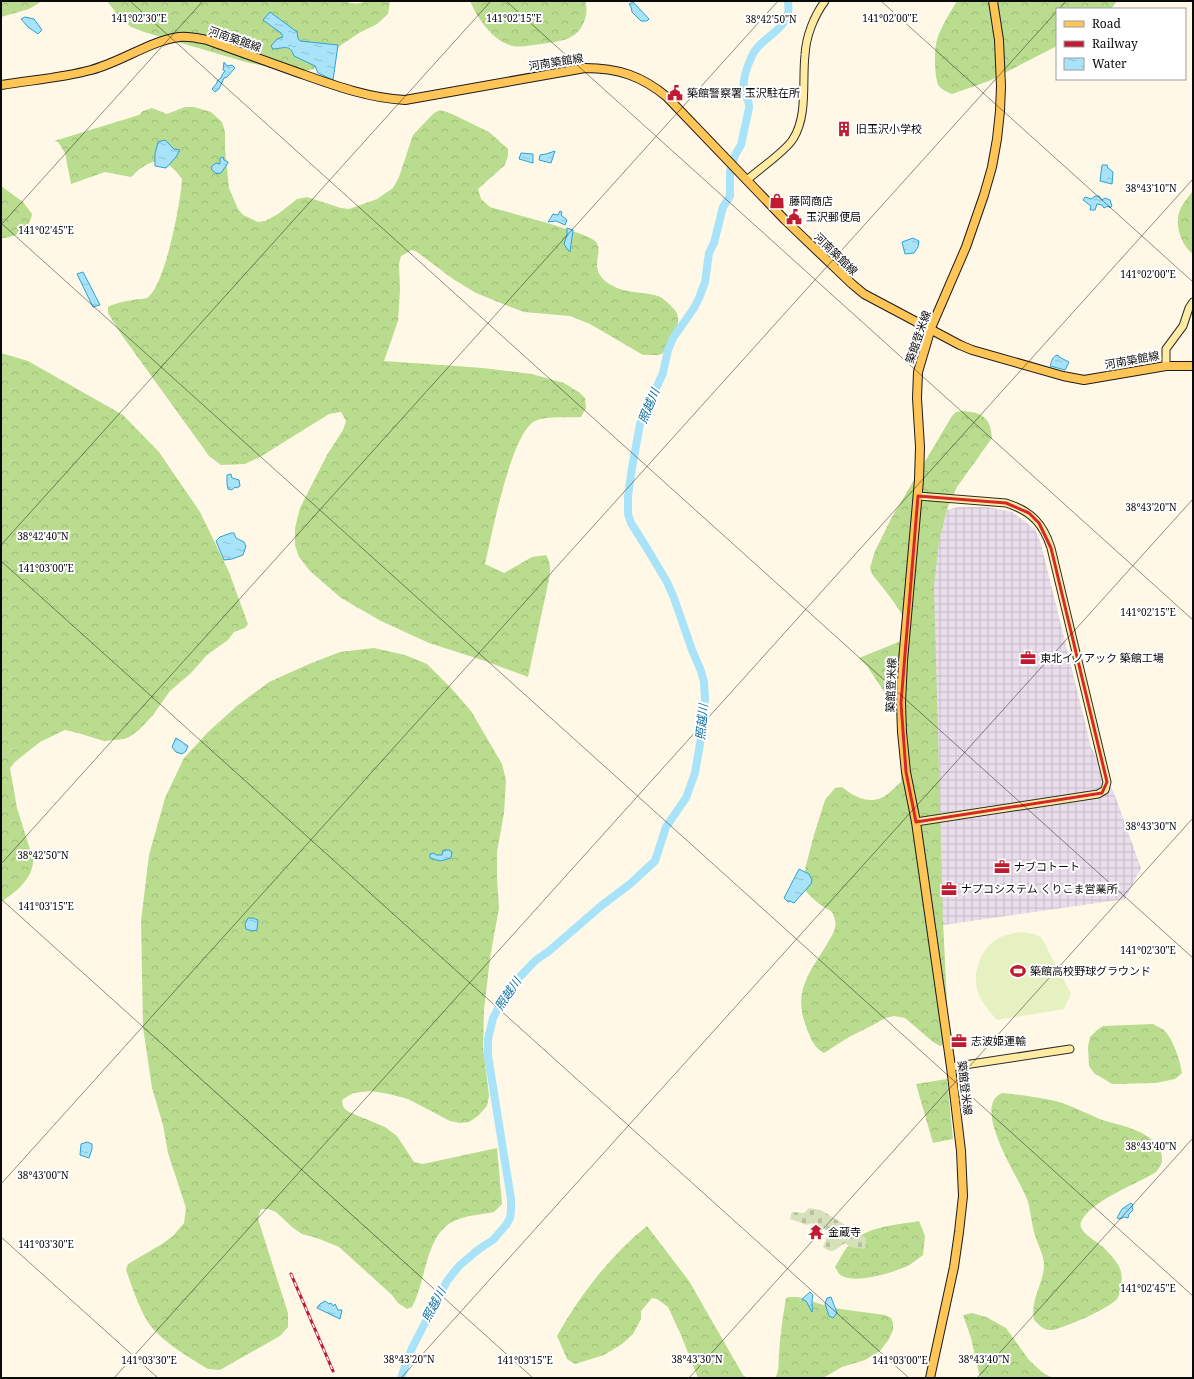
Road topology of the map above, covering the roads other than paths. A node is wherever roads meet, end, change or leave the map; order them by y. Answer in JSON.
{"nodes":[{"id":1,"x":825,"y":1,"type":"edge"},
{"id":2,"x":993,"y":1,"type":"edge"},
{"id":3,"x":1,"y":84,"type":"edge"},
{"id":4,"x":744,"y":177,"type":"junction"},
{"id":5,"x":1193,"y":302,"type":"edge"},
{"id":6,"x":931,"y":328,"type":"junction"},
{"id":7,"x":1166,"y":366,"type":"junction"},
{"id":8,"x":1193,"y":366,"type":"edge"},
{"id":9,"x":918,"y":496,"type":"junction"},
{"id":10,"x":916,"y":822,"type":"junction"},
{"id":11,"x":1070,"y":1049,"type":"dead end"},
{"id":12,"x":951,"y":1067,"type":"junction"},
{"id":13,"x":930,"y":1378,"type":"edge"}],
"edges":[{"from":1,"to":4,"type":"street"},
{"from":2,"to":6,"type":"main road","name":"築館登米線"},
{"from":3,"to":4,"type":"main road","name":"河南築館線"},
{"from":4,"to":6,"type":"main road","name":"河南築館線"},
{"from":5,"to":7,"type":"street"},
{"from":6,"to":7,"type":"main road","name":"河南築館線"},
{"from":6,"to":9,"type":"main road","name":"築館登米線"},
{"from":7,"to":8,"type":"main road","name":"河南築館線"},
{"from":9,"to":10,"type":"main road","name":"築館登米線"},
{"from":9,"to":10,"type":"street"},
{"from":10,"to":12,"type":"main road","name":"築館登米線"},
{"from":11,"to":12,"type":"street"},
{"from":12,"to":13,"type":"main road","name":"築館登米線"}]}
